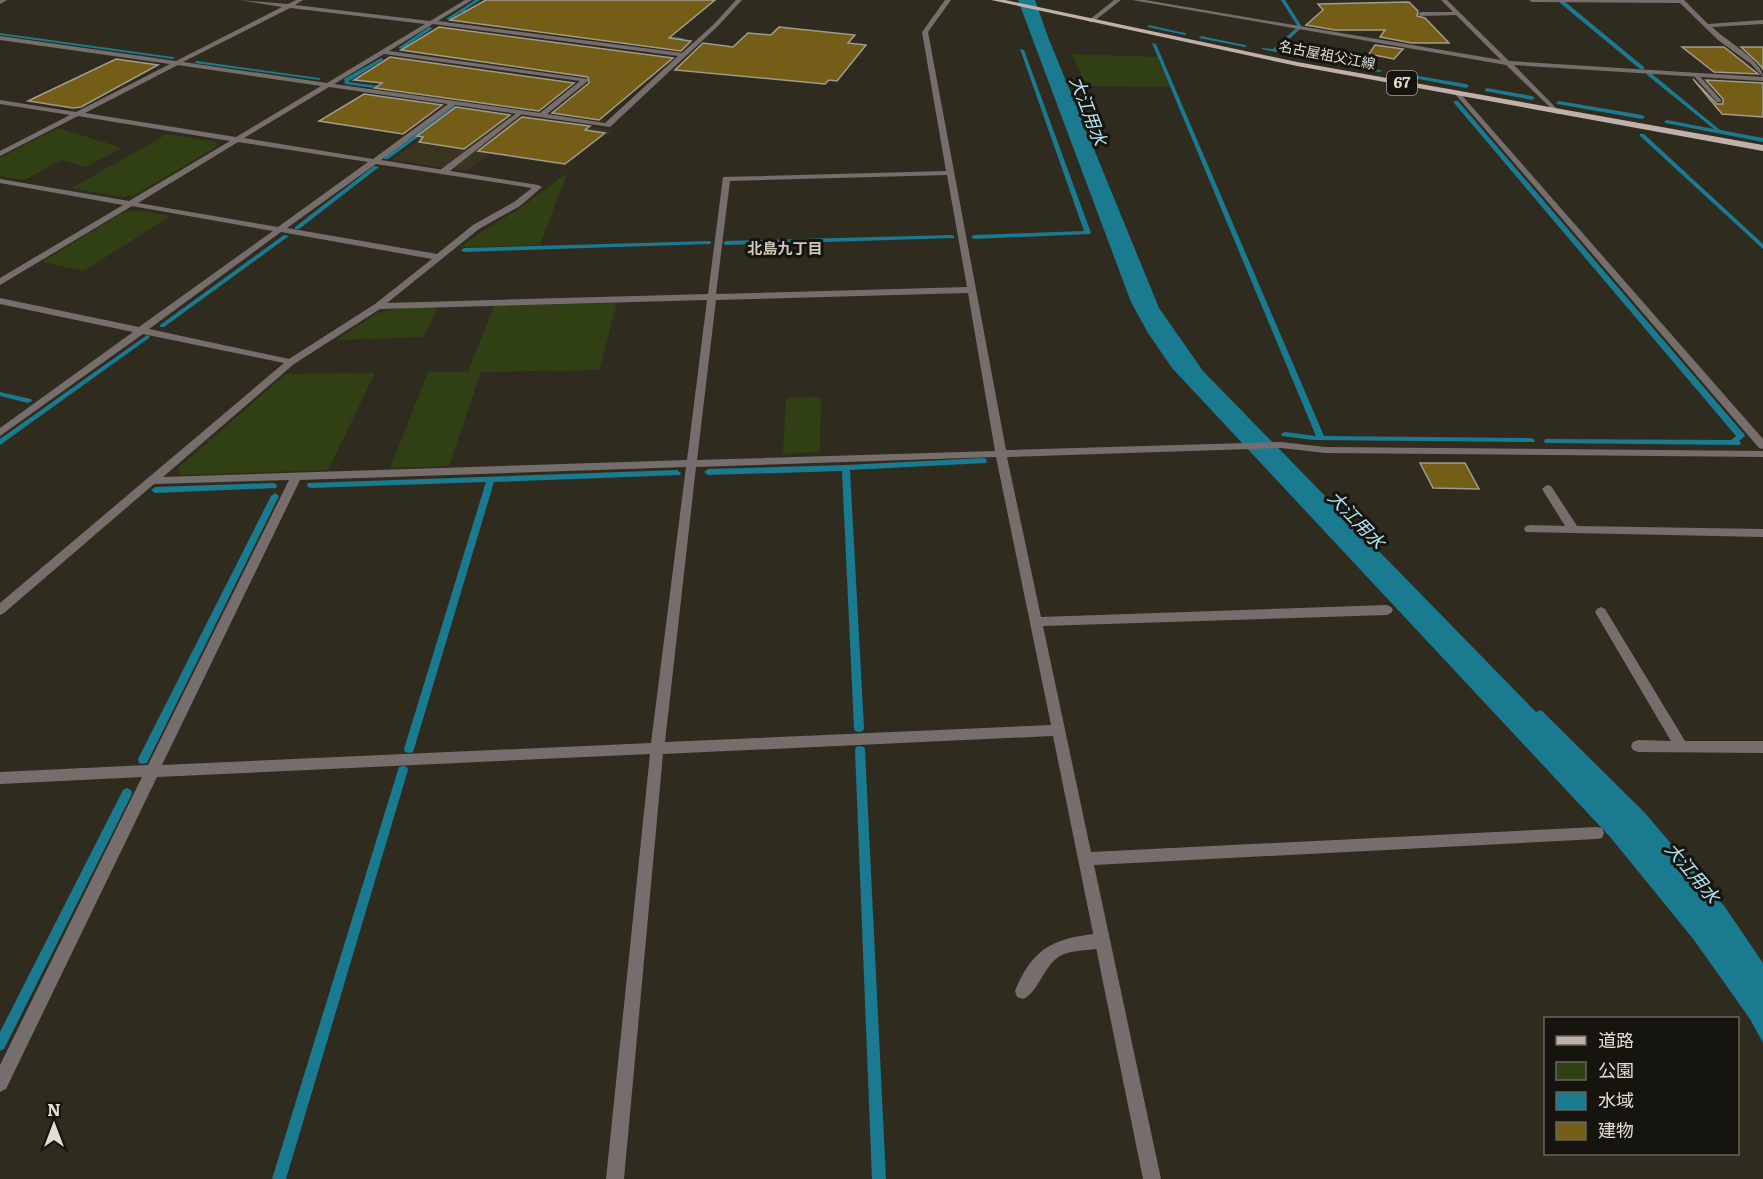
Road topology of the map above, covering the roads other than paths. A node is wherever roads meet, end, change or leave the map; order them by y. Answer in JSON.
{"nodes":[{"id":1,"x":4,"y":0,"type":"edge"},
{"id":2,"x":242,"y":0,"type":"edge"},
{"id":3,"x":300,"y":0,"type":"edge"},
{"id":4,"x":468,"y":0,"type":"edge"},
{"id":5,"x":739,"y":0,"type":"edge"},
{"id":6,"x":948,"y":0,"type":"edge"},
{"id":7,"x":995,"y":0,"type":"edge"},
{"id":8,"x":1118,"y":0,"type":"edge"},
{"id":9,"x":1138,"y":0,"type":"edge"},
{"id":10,"x":1444,"y":0,"type":"edge"},
{"id":11,"x":1532,"y":0,"type":"edge"},
{"id":12,"x":1681,"y":0,"type":"edge"},
{"id":13,"x":0,"y":2,"type":"edge"},
{"id":14,"x":288,"y":6,"type":"junction"},
{"id":15,"x":1421,"y":14,"type":"dead end"},
{"id":16,"x":1458,"y":14,"type":"junction"},
{"id":17,"x":1090,"y":21,"type":"junction"},
{"id":18,"x":1763,"y":22,"type":"edge"},
{"id":19,"x":431,"y":23,"type":"junction"},
{"id":20,"x":1707,"y":26,"type":"junction"},
{"id":21,"x":0,"y":38,"type":"edge"},
{"id":22,"x":383,"y":52,"type":"junction"},
{"id":23,"x":684,"y":55,"type":"junction"},
{"id":24,"x":178,"y":63,"type":"junction"},
{"id":25,"x":1506,"y":63,"type":"junction"},
{"id":26,"x":1753,"y":63,"type":"junction"},
{"id":27,"x":1763,"y":63,"type":"edge"},
{"id":28,"x":1695,"y":74,"type":"junction"},
{"id":29,"x":1763,"y":77,"type":"edge"},
{"id":30,"x":328,"y":85,"type":"junction"},
{"id":31,"x":1457,"y":93,"type":"junction"},
{"id":32,"x":1719,"y":101,"type":"dead end"},
{"id":33,"x":0,"y":102,"type":"edge"},
{"id":34,"x":454,"y":103,"type":"junction"},
{"id":35,"x":1557,"y":112,"type":"junction"},
{"id":36,"x":520,"y":113,"type":"junction"},
{"id":37,"x":79,"y":115,"type":"junction"},
{"id":38,"x":541,"y":116,"type":"junction"},
{"id":39,"x":237,"y":140,"type":"junction"},
{"id":40,"x":1763,"y":148,"type":"edge"},
{"id":41,"x":0,"y":154,"type":"edge"},
{"id":42,"x":373,"y":161,"type":"junction"},
{"id":43,"x":443,"y":172,"type":"junction"},
{"id":44,"x":951,"y":173,"type":"junction"},
{"id":45,"x":0,"y":181,"type":"edge"},
{"id":46,"x":131,"y":204,"type":"junction"},
{"id":47,"x":279,"y":230,"type":"junction"},
{"id":48,"x":437,"y":257,"type":"junction"},
{"id":49,"x":0,"y":282,"type":"edge"},
{"id":50,"x":972,"y":290,"type":"junction"},
{"id":51,"x":712,"y":297,"type":"junction"},
{"id":52,"x":0,"y":301,"type":"edge"},
{"id":53,"x":378,"y":306,"type":"junction"},
{"id":54,"x":144,"y":331,"type":"junction"},
{"id":55,"x":291,"y":362,"type":"junction"},
{"id":56,"x":0,"y":433,"type":"edge"},
{"id":57,"x":1763,"y":446,"type":"edge"},
{"id":58,"x":1001,"y":454,"type":"junction"},
{"id":59,"x":1763,"y":454,"type":"edge"},
{"id":60,"x":692,"y":464,"type":"junction"},
{"id":61,"x":296,"y":476,"type":"junction"},
{"id":62,"x":152,"y":481,"type":"junction"},
{"id":63,"x":1547,"y":489,"type":"dead end"},
{"id":64,"x":1530,"y":529,"type":"dead end"},
{"id":65,"x":1574,"y":530,"type":"junction"},
{"id":66,"x":1763,"y":533,"type":"edge"},
{"id":67,"x":6,"y":597,"type":"edge"},
{"id":68,"x":0,"y":610,"type":"edge"},
{"id":69,"x":1387,"y":610,"type":"dead end"},
{"id":70,"x":1601,"y":612,"type":"dead end"},
{"id":71,"x":1036,"y":622,"type":"junction"},
{"id":72,"x":1058,"y":730,"type":"junction"},
{"id":73,"x":1638,"y":746,"type":"dead end"},
{"id":74,"x":1681,"y":746,"type":"junction"},
{"id":75,"x":1763,"y":747,"type":"edge"},
{"id":76,"x":657,"y":748,"type":"junction"},
{"id":77,"x":152,"y":771,"type":"junction"},
{"id":78,"x":0,"y":778,"type":"edge"},
{"id":79,"x":1597,"y":833,"type":"dead end"},
{"id":80,"x":1085,"y":859,"type":"junction"},
{"id":81,"x":1102,"y":941,"type":"junction"},
{"id":82,"x":1023,"y":991,"type":"dead end"},
{"id":83,"x":0,"y":1083,"type":"edge"},
{"id":84,"x":615,"y":1179,"type":"edge"},
{"id":85,"x":1152,"y":1179,"type":"edge"}],
"edges":[{"from":1,"to":13,"type":"street"},
{"from":2,"to":14,"type":"street"},
{"from":3,"to":14,"type":"street"},
{"from":4,"to":19,"type":"street"},
{"from":5,"to":23,"type":"street"},
{"from":6,"to":44,"type":"street"},
{"from":7,"to":17,"type":"main road","name":"名古屋祖父江線","number":"67"},
{"from":8,"to":17,"type":"street"},
{"from":9,"to":25,"type":"street"},
{"from":10,"to":16,"type":"street"},
{"from":11,"to":12,"type":"street"},
{"from":12,"to":20,"type":"street"},
{"from":14,"to":19,"type":"street"},
{"from":14,"to":24,"type":"street"},
{"from":15,"to":16,"type":"street"},
{"from":16,"to":25,"type":"street"},
{"from":17,"to":31,"type":"main road","name":"名古屋祖父江線","number":"67"},
{"from":18,"to":20,"type":"street"},
{"from":19,"to":22,"type":"street"},
{"from":19,"to":23,"type":"street"},
{"from":20,"to":26,"type":"street"},
{"from":21,"to":24,"type":"street"},
{"from":22,"to":30,"type":"street"},
{"from":22,"to":38,"type":"street"},
{"from":23,"to":38,"type":"street"},
{"from":24,"to":30,"type":"street"},
{"from":24,"to":37,"type":"street"},
{"from":25,"to":28,"type":"street"},
{"from":25,"to":35,"type":"street"},
{"from":26,"to":27,"type":"street"},
{"from":26,"to":29,"type":"street"},
{"from":28,"to":29,"type":"street"},
{"from":28,"to":32,"type":"street"},
{"from":30,"to":34,"type":"street"},
{"from":30,"to":39,"type":"street"},
{"from":31,"to":35,"type":"main road","name":"名古屋祖父江線","number":"67"},
{"from":31,"to":57,"type":"street"},
{"from":33,"to":37,"type":"street"},
{"from":34,"to":36,"type":"street"},
{"from":34,"to":42,"type":"street"},
{"from":35,"to":40,"type":"main road","name":"名古屋祖父江線","number":"67"},
{"from":36,"to":38,"type":"street"},
{"from":36,"to":43,"type":"street"},
{"from":37,"to":39,"type":"street"},
{"from":37,"to":41,"type":"street"},
{"from":39,"to":42,"type":"street"},
{"from":39,"to":46,"type":"street"},
{"from":42,"to":43,"type":"street"},
{"from":42,"to":47,"type":"street"},
{"from":43,"to":48,"type":"street"},
{"from":44,"to":50,"type":"street"},
{"from":44,"to":51,"type":"street"},
{"from":45,"to":46,"type":"street"},
{"from":46,"to":47,"type":"street"},
{"from":46,"to":49,"type":"street"},
{"from":47,"to":48,"type":"street"},
{"from":47,"to":54,"type":"street"},
{"from":48,"to":53,"type":"street"},
{"from":50,"to":51,"type":"street"},
{"from":50,"to":58,"type":"street"},
{"from":51,"to":53,"type":"street"},
{"from":51,"to":60,"type":"street"},
{"from":52,"to":54,"type":"street"},
{"from":53,"to":55,"type":"street"},
{"from":54,"to":55,"type":"street"},
{"from":54,"to":56,"type":"street"},
{"from":55,"to":62,"type":"street"},
{"from":58,"to":59,"type":"street"},
{"from":58,"to":60,"type":"street"},
{"from":58,"to":71,"type":"street"},
{"from":60,"to":61,"type":"street"},
{"from":60,"to":76,"type":"street"},
{"from":61,"to":62,"type":"street"},
{"from":61,"to":77,"type":"street"},
{"from":62,"to":67,"type":"street"},
{"from":63,"to":65,"type":"street"},
{"from":64,"to":65,"type":"street"},
{"from":65,"to":66,"type":"street"},
{"from":67,"to":68,"type":"street"},
{"from":69,"to":71,"type":"street"},
{"from":70,"to":74,"type":"street"},
{"from":71,"to":72,"type":"street"},
{"from":72,"to":76,"type":"street"},
{"from":72,"to":80,"type":"street"},
{"from":73,"to":74,"type":"street"},
{"from":74,"to":75,"type":"street"},
{"from":76,"to":77,"type":"street"},
{"from":76,"to":84,"type":"street"},
{"from":77,"to":78,"type":"street"},
{"from":77,"to":83,"type":"street"},
{"from":79,"to":80,"type":"street"},
{"from":80,"to":81,"type":"street"},
{"from":81,"to":82,"type":"street"},
{"from":81,"to":85,"type":"street"}]}
